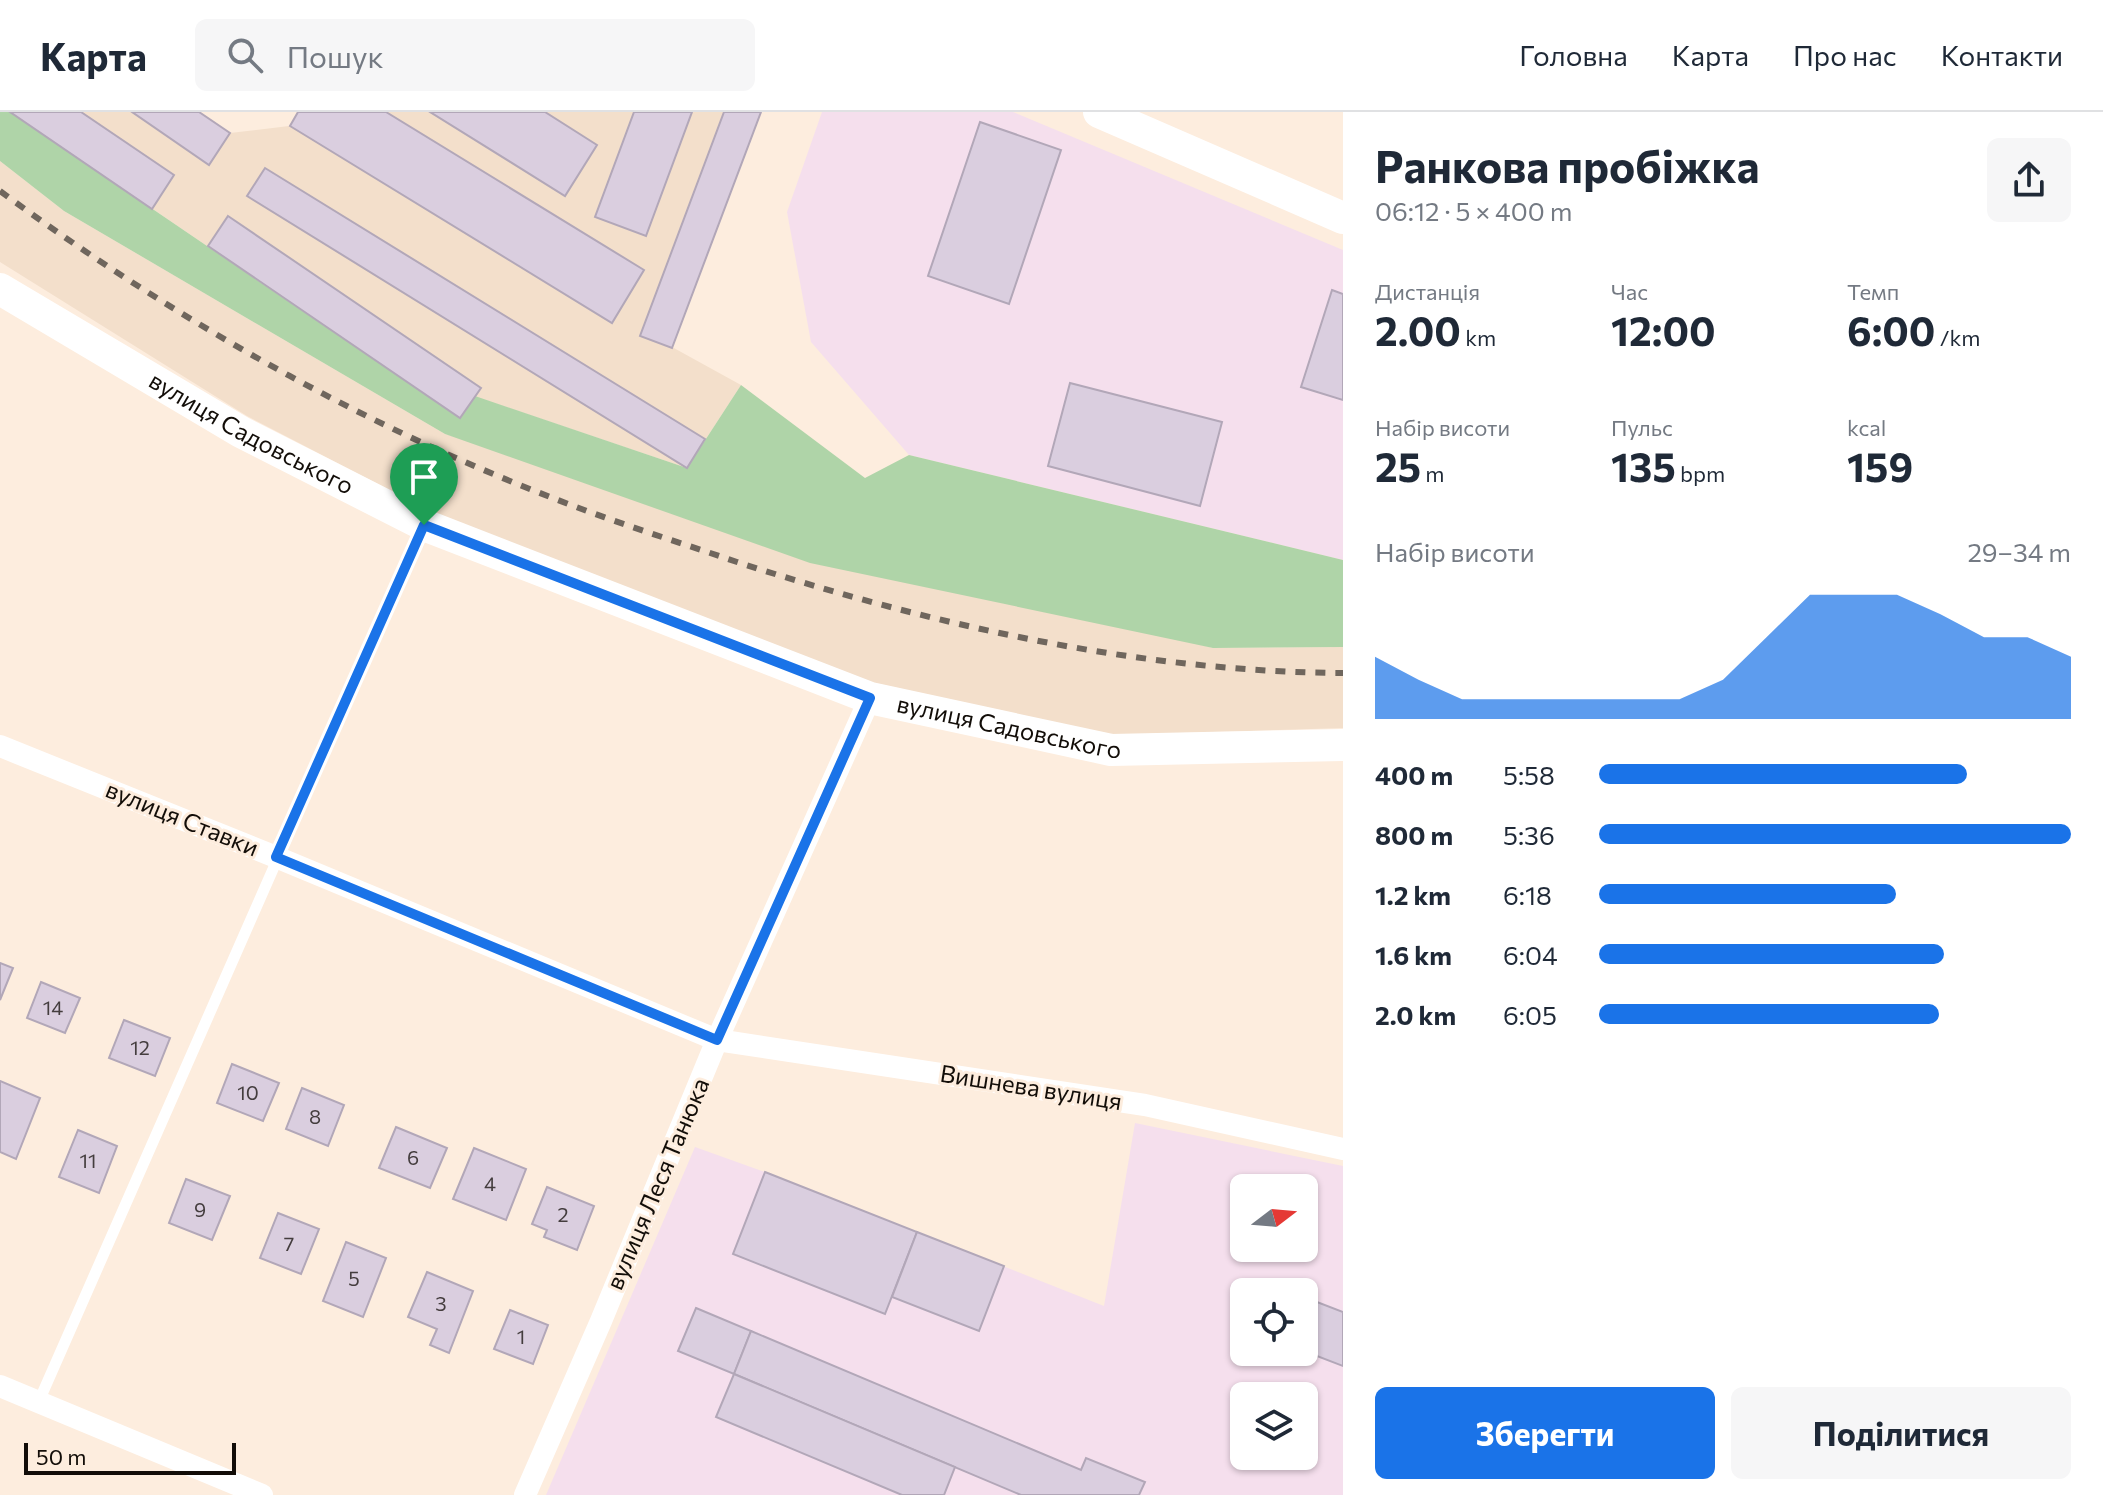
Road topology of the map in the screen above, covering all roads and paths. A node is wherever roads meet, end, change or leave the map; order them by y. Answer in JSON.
{"nodes":[{"id":1,"x":1099,"y":112,"type":"edge"},
{"id":2,"x":1343,"y":218,"type":"edge"},
{"id":3,"x":0,"y":289,"type":"edge"},
{"id":4,"x":424,"y":525,"type":"junction"},
{"id":5,"x":870,"y":698,"type":"junction"},
{"id":6,"x":1343,"y":745,"type":"edge"},
{"id":7,"x":0,"y":746,"type":"edge"},
{"id":8,"x":276,"y":857,"type":"junction"},
{"id":9,"x":717,"y":1040,"type":"junction"},
{"id":10,"x":1343,"y":1149,"type":"edge"},
{"id":11,"x":0,"y":1386,"type":"edge"},
{"id":12,"x":39,"y":1401,"type":"junction"},
{"id":13,"x":262,"y":1495,"type":"edge"},
{"id":14,"x":525,"y":1495,"type":"edge"}],
"edges":[{"from":1,"to":2,"type":"street"},
{"from":3,"to":4,"type":"street","name":"вулиця Садовського"},
{"from":4,"to":5,"type":"street","name":"вулиця Садовського"},
{"from":4,"to":8,"type":"lane"},
{"from":5,"to":6,"type":"street","name":"вулиця Садовського"},
{"from":5,"to":9,"type":"street","name":"вулиця Леся Танюка"},
{"from":7,"to":8,"type":"street","name":"вулиця Ставки"},
{"from":8,"to":9,"type":"street","name":"вулиця Ставки"},
{"from":8,"to":12,"type":"lane"},
{"from":9,"to":10,"type":"street","name":"Вишнева вулиця"},
{"from":9,"to":14,"type":"street","name":"вулиця Леся Танюка"},
{"from":11,"to":12,"type":"street"},
{"from":12,"to":13,"type":"street"}]}
